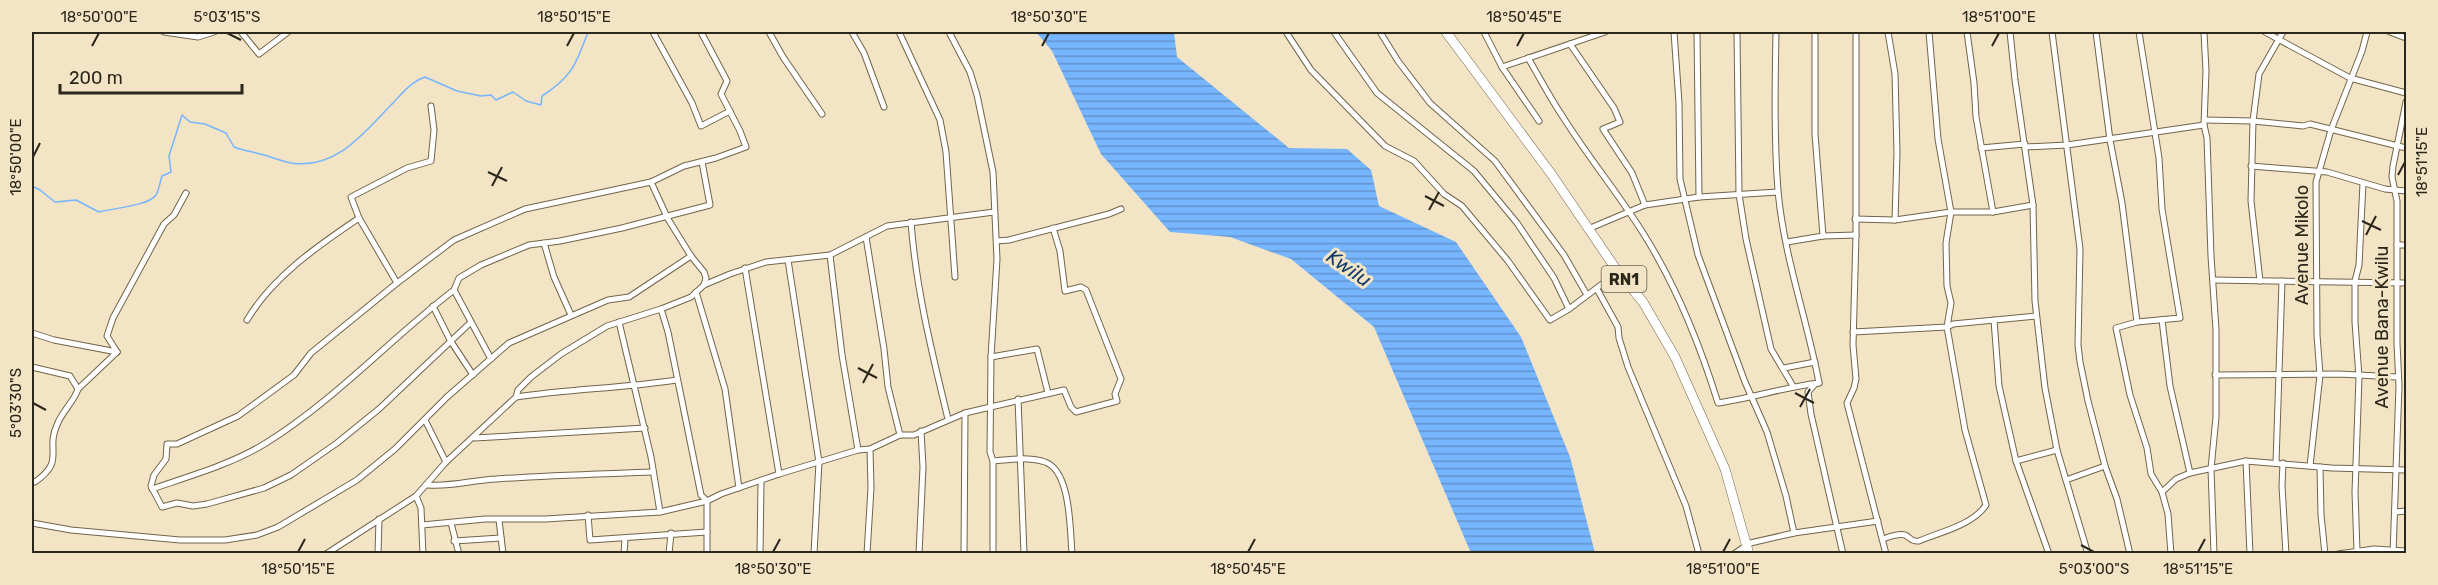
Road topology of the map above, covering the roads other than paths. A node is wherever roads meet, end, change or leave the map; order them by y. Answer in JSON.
{"nodes":[{"id":1,"x":164,"y":32,"type":"edge"},
{"id":2,"x":214,"y":32,"type":"edge"},
{"id":3,"x":241,"y":32,"type":"edge"},
{"id":4,"x":288,"y":32,"type":"edge"},
{"id":5,"x":653,"y":32,"type":"edge"},
{"id":6,"x":701,"y":32,"type":"edge"},
{"id":7,"x":769,"y":32,"type":"edge"},
{"id":8,"x":852,"y":32,"type":"edge"},
{"id":9,"x":899,"y":32,"type":"edge"},
{"id":10,"x":949,"y":32,"type":"edge"},
{"id":11,"x":1286,"y":32,"type":"edge"},
{"id":12,"x":1334,"y":32,"type":"edge"},
{"id":13,"x":1380,"y":32,"type":"edge"},
{"id":14,"x":1446,"y":32,"type":"edge"},
{"id":15,"x":1484,"y":32,"type":"edge"},
{"id":16,"x":1605,"y":32,"type":"edge"},
{"id":17,"x":1674,"y":32,"type":"edge"},
{"id":18,"x":1696,"y":32,"type":"edge"},
{"id":19,"x":1737,"y":32,"type":"edge"},
{"id":20,"x":1776,"y":32,"type":"edge"},
{"id":21,"x":1815,"y":32,"type":"edge"},
{"id":22,"x":1856,"y":32,"type":"edge"},
{"id":23,"x":1888,"y":32,"type":"edge"},
{"id":24,"x":1929,"y":32,"type":"edge"},
{"id":25,"x":1967,"y":32,"type":"edge"},
{"id":26,"x":2010,"y":32,"type":"edge"},
{"id":27,"x":2052,"y":32,"type":"edge"},
{"id":28,"x":2096,"y":32,"type":"edge"},
{"id":29,"x":2139,"y":32,"type":"edge"},
{"id":30,"x":2204,"y":32,"type":"edge"},
{"id":31,"x":2265,"y":32,"type":"edge"},
{"id":32,"x":2283,"y":32,"type":"edge"},
{"id":33,"x":2367,"y":32,"type":"edge"},
{"id":34,"x":2390,"y":32,"type":"edge"},
{"id":35,"x":1597,"y":33,"type":"edge"},
{"id":36,"x":2406,"y":38,"type":"edge"},
{"id":37,"x":2278,"y":40,"type":"junction"},
{"id":38,"x":1570,"y":44,"type":"junction"},
{"id":39,"x":1528,"y":58,"type":"junction"},
{"id":40,"x":1502,"y":67,"type":"junction"},
{"id":41,"x":2350,"y":78,"type":"junction"},
{"id":42,"x":2406,"y":93,"type":"edge"},
{"id":43,"x":2406,"y":102,"type":"edge"},
{"id":44,"x":431,"y":106,"type":"dead end"},
{"id":45,"x":884,"y":107,"type":"dead end"},
{"id":46,"x":730,"y":111,"type":"junction"},
{"id":47,"x":822,"y":114,"type":"dead end"},
{"id":48,"x":1539,"y":121,"type":"dead end"},
{"id":49,"x":2253,"y":121,"type":"junction"},
{"id":50,"x":2204,"y":123,"type":"junction"},
{"id":51,"x":2331,"y":130,"type":"junction"},
{"id":52,"x":2155,"y":133,"type":"junction"},
{"id":53,"x":2110,"y":140,"type":"junction"},
{"id":54,"x":2067,"y":145,"type":"junction"},
{"id":55,"x":2025,"y":146,"type":"junction"},
{"id":56,"x":2396,"y":146,"type":"junction"},
{"id":57,"x":1982,"y":148,"type":"junction"},
{"id":58,"x":2406,"y":148,"type":"edge"},
{"id":59,"x":702,"y":162,"type":"junction"},
{"id":60,"x":2251,"y":166,"type":"junction"},
{"id":61,"x":2318,"y":172,"type":"junction"},
{"id":62,"x":651,"y":182,"type":"junction"},
{"id":63,"x":2363,"y":183,"type":"junction"},
{"id":64,"x":2396,"y":190,"type":"junction"},
{"id":65,"x":2406,"y":191,"type":"edge"},
{"id":66,"x":1778,"y":192,"type":"junction"},
{"id":67,"x":186,"y":193,"type":"dead end"},
{"id":68,"x":1739,"y":194,"type":"junction"},
{"id":69,"x":1699,"y":197,"type":"junction"},
{"id":70,"x":1685,"y":200,"type":"junction"},
{"id":71,"x":1645,"y":205,"type":"junction"},
{"id":72,"x":2033,"y":205,"type":"junction"},
{"id":73,"x":1121,"y":209,"type":"dead end"},
{"id":74,"x":994,"y":212,"type":"junction"},
{"id":75,"x":1951,"y":212,"type":"junction"},
{"id":76,"x":1993,"y":212,"type":"junction"},
{"id":77,"x":1628,"y":213,"type":"junction"},
{"id":78,"x":667,"y":215,"type":"junction"},
{"id":79,"x":951,"y":217,"type":"junction"},
{"id":80,"x":360,"y":218,"type":"junction"},
{"id":81,"x":1856,"y":219,"type":"junction"},
{"id":82,"x":1895,"y":220,"type":"junction"},
{"id":83,"x":911,"y":222,"type":"junction"},
{"id":84,"x":1053,"y":228,"type":"junction"},
{"id":85,"x":1588,"y":229,"type":"junction"},
{"id":86,"x":1856,"y":235,"type":"junction"},
{"id":87,"x":1823,"y":236,"type":"junction"},
{"id":88,"x":866,"y":237,"type":"junction"},
{"id":89,"x":997,"y":241,"type":"junction"},
{"id":90,"x":1787,"y":242,"type":"junction"},
{"id":91,"x":544,"y":243,"type":"junction"},
{"id":92,"x":2397,"y":245,"type":"junction"},
{"id":93,"x":2406,"y":245,"type":"edge"},
{"id":94,"x":830,"y":255,"type":"junction"},
{"id":95,"x":691,"y":256,"type":"junction"},
{"id":96,"x":788,"y":260,"type":"junction"},
{"id":97,"x":745,"y":268,"type":"junction"},
{"id":98,"x":1618,"y":272,"type":"junction"},
{"id":99,"x":955,"y":277,"type":"dead end"},
{"id":100,"x":2213,"y":280,"type":"junction"},
{"id":101,"x":2260,"y":281,"type":"junction"},
{"id":102,"x":2282,"y":281,"type":"junction"},
{"id":103,"x":2316,"y":281,"type":"junction"},
{"id":104,"x":2355,"y":282,"type":"junction"},
{"id":105,"x":2397,"y":282,"type":"junction"},
{"id":106,"x":397,"y":283,"type":"junction"},
{"id":107,"x":2406,"y":283,"type":"edge"},
{"id":108,"x":704,"y":285,"type":"junction"},
{"id":109,"x":1597,"y":289,"type":"junction"},
{"id":110,"x":454,"y":290,"type":"junction"},
{"id":111,"x":696,"y":292,"type":"junction"},
{"id":112,"x":1587,"y":295,"type":"junction"},
{"id":113,"x":433,"y":306,"type":"junction"},
{"id":114,"x":662,"y":309,"type":"junction"},
{"id":115,"x":1569,"y":309,"type":"junction"},
{"id":116,"x":571,"y":315,"type":"junction"},
{"id":117,"x":2036,"y":316,"type":"junction"},
{"id":118,"x":247,"y":320,"type":"dead end"},
{"id":119,"x":1994,"y":320,"type":"junction"},
{"id":120,"x":2163,"y":320,"type":"junction"},
{"id":121,"x":620,"y":322,"type":"junction"},
{"id":122,"x":2137,"y":322,"type":"junction"},
{"id":123,"x":470,"y":323,"type":"junction"},
{"id":124,"x":1947,"y":327,"type":"junction"},
{"id":125,"x":1854,"y":332,"type":"junction"},
{"id":126,"x":32,"y":333,"type":"edge"},
{"id":127,"x":450,"y":340,"type":"junction"},
{"id":128,"x":117,"y":352,"type":"junction"},
{"id":129,"x":991,"y":357,"type":"junction"},
{"id":130,"x":490,"y":359,"type":"junction"},
{"id":131,"x":1815,"y":362,"type":"junction"},
{"id":132,"x":32,"y":367,"type":"edge"},
{"id":133,"x":1784,"y":368,"type":"junction"},
{"id":134,"x":2279,"y":374,"type":"junction"},
{"id":135,"x":473,"y":375,"type":"junction"},
{"id":136,"x":2215,"y":375,"type":"junction"},
{"id":137,"x":2320,"y":375,"type":"junction"},
{"id":138,"x":2359,"y":376,"type":"junction"},
{"id":139,"x":2397,"y":377,"type":"junction"},
{"id":140,"x":678,"y":380,"type":"junction"},
{"id":141,"x":2406,"y":381,"type":"edge"},
{"id":142,"x":1819,"y":383,"type":"junction"},
{"id":143,"x":1793,"y":386,"type":"junction"},
{"id":144,"x":2399,"y":386,"type":"junction"},
{"id":145,"x":634,"y":387,"type":"junction"},
{"id":146,"x":78,"y":389,"type":"junction"},
{"id":147,"x":1048,"y":393,"type":"junction"},
{"id":148,"x":516,"y":397,"type":"junction"},
{"id":149,"x":1751,"y":398,"type":"junction"},
{"id":150,"x":1018,"y":399,"type":"junction"},
{"id":151,"x":991,"y":405,"type":"junction"},
{"id":152,"x":965,"y":413,"type":"junction"},
{"id":153,"x":948,"y":419,"type":"junction"},
{"id":154,"x":425,"y":420,"type":"junction"},
{"id":155,"x":645,"y":428,"type":"junction"},
{"id":156,"x":921,"y":431,"type":"junction"},
{"id":157,"x":900,"y":435,"type":"junction"},
{"id":158,"x":475,"y":438,"type":"junction"},
{"id":159,"x":870,"y":448,"type":"junction"},
{"id":160,"x":858,"y":450,"type":"junction"},
{"id":161,"x":2057,"y":450,"type":"junction"},
{"id":162,"x":1020,"y":459,"type":"junction"},
{"id":163,"x":993,"y":461,"type":"junction"},
{"id":164,"x":2246,"y":461,"type":"junction"},
{"id":165,"x":446,"y":462,"type":"junction"},
{"id":166,"x":819,"y":462,"type":"junction"},
{"id":167,"x":2016,"y":462,"type":"junction"},
{"id":168,"x":2276,"y":463,"type":"junction"},
{"id":169,"x":2283,"y":463,"type":"junction"},
{"id":170,"x":2105,"y":466,"type":"junction"},
{"id":171,"x":2310,"y":466,"type":"junction"},
{"id":172,"x":2320,"y":467,"type":"junction"},
{"id":173,"x":2355,"y":468,"type":"junction"},
{"id":174,"x":2397,"y":468,"type":"junction"},
{"id":175,"x":2211,"y":469,"type":"junction"},
{"id":176,"x":2406,"y":470,"type":"edge"},
{"id":177,"x":653,"y":472,"type":"junction"},
{"id":178,"x":2190,"y":473,"type":"junction"},
{"id":179,"x":779,"y":474,"type":"junction"},
{"id":180,"x":2066,"y":480,"type":"junction"},
{"id":181,"x":32,"y":481,"type":"edge"},
{"id":182,"x":761,"y":482,"type":"junction"},
{"id":183,"x":428,"y":485,"type":"junction"},
{"id":184,"x":739,"y":488,"type":"junction"},
{"id":185,"x":152,"y":489,"type":"junction"},
{"id":186,"x":2162,"y":492,"type":"junction"},
{"id":187,"x":416,"y":496,"type":"junction"},
{"id":188,"x":707,"y":501,"type":"junction"},
{"id":189,"x":660,"y":512,"type":"junction"},
{"id":190,"x":2395,"y":512,"type":"junction"},
{"id":191,"x":2406,"y":512,"type":"edge"},
{"id":192,"x":588,"y":515,"type":"junction"},
{"id":193,"x":379,"y":519,"type":"junction"},
{"id":194,"x":499,"y":520,"type":"junction"},
{"id":195,"x":1878,"y":521,"type":"junction"},
{"id":196,"x":32,"y":523,"type":"edge"},
{"id":197,"x":451,"y":523,"type":"junction"},
{"id":198,"x":422,"y":525,"type":"junction"},
{"id":199,"x":1838,"y":527,"type":"junction"},
{"id":200,"x":707,"y":532,"type":"junction"},
{"id":201,"x":671,"y":533,"type":"junction"},
{"id":202,"x":1794,"y":533,"type":"junction"},
{"id":203,"x":501,"y":538,"type":"junction"},
{"id":204,"x":625,"y":538,"type":"junction"},
{"id":205,"x":1883,"y":539,"type":"junction"},
{"id":206,"x":454,"y":541,"type":"junction"},
{"id":207,"x":338,"y":545,"type":"junction"},
{"id":208,"x":1747,"y":548,"type":"edge"},
{"id":209,"x":2357,"y":551,"type":"junction"},
{"id":210,"x":2406,"y":551,"type":"edge"},
{"id":211,"x":2393,"y":552,"type":"edge"},
{"id":212,"x":326,"y":554,"type":"edge"},
{"id":213,"x":338,"y":554,"type":"edge"},
{"id":214,"x":378,"y":554,"type":"edge"},
{"id":215,"x":423,"y":554,"type":"edge"},
{"id":216,"x":459,"y":554,"type":"edge"},
{"id":217,"x":503,"y":554,"type":"edge"},
{"id":218,"x":624,"y":554,"type":"edge"},
{"id":219,"x":669,"y":554,"type":"edge"},
{"id":220,"x":707,"y":554,"type":"edge"},
{"id":221,"x":760,"y":554,"type":"edge"},
{"id":222,"x":814,"y":554,"type":"edge"},
{"id":223,"x":867,"y":554,"type":"edge"},
{"id":224,"x":919,"y":554,"type":"edge"},
{"id":225,"x":964,"y":554,"type":"edge"},
{"id":226,"x":993,"y":554,"type":"edge"},
{"id":227,"x":1024,"y":554,"type":"edge"},
{"id":228,"x":1072,"y":554,"type":"edge"},
{"id":229,"x":1699,"y":554,"type":"edge"},
{"id":230,"x":1734,"y":554,"type":"edge"},
{"id":231,"x":1844,"y":554,"type":"edge"},
{"id":232,"x":1886,"y":554,"type":"edge"},
{"id":233,"x":2049,"y":554,"type":"edge"},
{"id":234,"x":2088,"y":554,"type":"edge"},
{"id":235,"x":2130,"y":554,"type":"edge"},
{"id":236,"x":2171,"y":554,"type":"edge"},
{"id":237,"x":2214,"y":554,"type":"edge"},
{"id":238,"x":2250,"y":554,"type":"edge"},
{"id":239,"x":2286,"y":554,"type":"edge"},
{"id":240,"x":2325,"y":554,"type":"edge"},
{"id":241,"x":2338,"y":554,"type":"edge"}],
"edges":[{"from":1,"to":2,"type":"street"},
{"from":3,"to":4,"type":"street"},
{"from":5,"to":46,"type":"street"},
{"from":6,"to":46,"type":"street"},
{"from":7,"to":47,"type":"street"},
{"from":8,"to":45,"type":"street"},
{"from":9,"to":79,"type":"street"},
{"from":10,"to":74,"type":"street"},
{"from":11,"to":115,"type":"street"},
{"from":12,"to":115,"type":"street"},
{"from":13,"to":112,"type":"street"},
{"from":14,"to":85,"type":"highway","number":"RN1"},
{"from":15,"to":40,"type":"street"},
{"from":16,"to":35,"type":"street"},
{"from":17,"to":70,"type":"street"},
{"from":18,"to":69,"type":"street"},
{"from":19,"to":68,"type":"street"},
{"from":20,"to":66,"type":"street"},
{"from":21,"to":87,"type":"street"},
{"from":22,"to":81,"type":"street"},
{"from":23,"to":82,"type":"street"},
{"from":24,"to":75,"type":"street"},
{"from":25,"to":57,"type":"street"},
{"from":26,"to":55,"type":"street"},
{"from":27,"to":54,"type":"street"},
{"from":28,"to":53,"type":"street"},
{"from":29,"to":52,"type":"street"},
{"from":30,"to":50,"type":"street"},
{"from":31,"to":37,"type":"street"},
{"from":32,"to":37,"type":"street"},
{"from":33,"to":41,"type":"street","name":"Avenue Mikolo"},
{"from":34,"to":36,"type":"street"},
{"from":35,"to":38,"type":"street"},
{"from":37,"to":41,"type":"street"},
{"from":37,"to":49,"type":"street"},
{"from":38,"to":39,"type":"street"},
{"from":38,"to":71,"type":"street"},
{"from":39,"to":40,"type":"street"},
{"from":39,"to":77,"type":"street"},
{"from":40,"to":48,"type":"street"},
{"from":41,"to":42,"type":"street"},
{"from":41,"to":51,"type":"street","name":"Avenue Mikolo"},
{"from":43,"to":56,"type":"street","name":"Avenue Bana-Kwilu"},
{"from":44,"to":80,"type":"street"},
{"from":46,"to":59,"type":"street"},
{"from":49,"to":50,"type":"street"},
{"from":49,"to":51,"type":"street"},
{"from":49,"to":60,"type":"street"},
{"from":50,"to":52,"type":"street"},
{"from":50,"to":100,"type":"street"},
{"from":51,"to":56,"type":"street"},
{"from":51,"to":61,"type":"street","name":"Avenue Mikolo"},
{"from":52,"to":53,"type":"street"},
{"from":52,"to":120,"type":"street"},
{"from":53,"to":54,"type":"street"},
{"from":53,"to":122,"type":"street"},
{"from":54,"to":55,"type":"street"},
{"from":54,"to":170,"type":"street"},
{"from":55,"to":57,"type":"street"},
{"from":55,"to":72,"type":"street"},
{"from":56,"to":58,"type":"street"},
{"from":56,"to":64,"type":"street","name":"Avenue Bana-Kwilu"},
{"from":57,"to":76,"type":"street"},
{"from":59,"to":62,"type":"street"},
{"from":59,"to":78,"type":"street"},
{"from":60,"to":61,"type":"street"},
{"from":60,"to":101,"type":"street"},
{"from":61,"to":63,"type":"street"},
{"from":61,"to":103,"type":"street","name":"Avenue Mikolo"},
{"from":62,"to":78,"type":"street"},
{"from":62,"to":106,"type":"street"},
{"from":63,"to":64,"type":"street"},
{"from":63,"to":104,"type":"street"},
{"from":64,"to":65,"type":"street"},
{"from":64,"to":92,"type":"street","name":"Avenue Bana-Kwilu"},
{"from":66,"to":68,"type":"street"},
{"from":66,"to":90,"type":"street"},
{"from":67,"to":128,"type":"street"},
{"from":68,"to":69,"type":"street"},
{"from":68,"to":133,"type":"street"},
{"from":69,"to":70,"type":"street"},
{"from":70,"to":71,"type":"street"},
{"from":70,"to":149,"type":"street"},
{"from":71,"to":77,"type":"street"},
{"from":72,"to":76,"type":"street"},
{"from":72,"to":117,"type":"street"},
{"from":73,"to":84,"type":"street"},
{"from":74,"to":79,"type":"street"},
{"from":74,"to":89,"type":"street"},
{"from":75,"to":76,"type":"street"},
{"from":75,"to":82,"type":"street"},
{"from":75,"to":124,"type":"street"},
{"from":77,"to":85,"type":"street"},
{"from":77,"to":149,"type":"street"},
{"from":78,"to":91,"type":"street"},
{"from":78,"to":95,"type":"street"},
{"from":79,"to":83,"type":"street"},
{"from":79,"to":99,"type":"street"},
{"from":80,"to":106,"type":"street"},
{"from":80,"to":118,"type":"street"},
{"from":81,"to":82,"type":"street"},
{"from":81,"to":86,"type":"street"},
{"from":83,"to":88,"type":"street"},
{"from":83,"to":153,"type":"street"},
{"from":84,"to":89,"type":"street"},
{"from":84,"to":147,"type":"street"},
{"from":85,"to":98,"type":"highway","number":"RN1"},
{"from":86,"to":87,"type":"street"},
{"from":86,"to":125,"type":"street"},
{"from":87,"to":90,"type":"street"},
{"from":88,"to":94,"type":"street"},
{"from":88,"to":157,"type":"street"},
{"from":89,"to":129,"type":"street"},
{"from":90,"to":131,"type":"street"},
{"from":91,"to":110,"type":"street"},
{"from":91,"to":116,"type":"street"},
{"from":92,"to":93,"type":"street"},
{"from":92,"to":105,"type":"street","name":"Avenue Bana-Kwilu"},
{"from":94,"to":96,"type":"street"},
{"from":94,"to":160,"type":"street"},
{"from":95,"to":108,"type":"street"},
{"from":95,"to":116,"type":"street"},
{"from":96,"to":97,"type":"street"},
{"from":96,"to":166,"type":"street"},
{"from":97,"to":108,"type":"street"},
{"from":97,"to":179,"type":"street"},
{"from":98,"to":109,"type":"street"},
{"from":98,"to":208,"type":"highway","number":"RN1"},
{"from":100,"to":101,"type":"street"},
{"from":100,"to":136,"type":"street"},
{"from":101,"to":102,"type":"street"},
{"from":102,"to":103,"type":"street"},
{"from":102,"to":134,"type":"street"},
{"from":103,"to":104,"type":"street"},
{"from":103,"to":137,"type":"street","name":"Avenue Mikolo"},
{"from":104,"to":105,"type":"street"},
{"from":104,"to":138,"type":"street"},
{"from":105,"to":107,"type":"street"},
{"from":105,"to":139,"type":"street","name":"Avenue Bana-Kwilu"},
{"from":106,"to":185,"type":"street"},
{"from":108,"to":111,"type":"street"},
{"from":109,"to":112,"type":"street"},
{"from":109,"to":229,"type":"street"},
{"from":110,"to":113,"type":"street"},
{"from":110,"to":123,"type":"street"},
{"from":111,"to":114,"type":"street"},
{"from":111,"to":184,"type":"street"},
{"from":112,"to":115,"type":"street"},
{"from":113,"to":127,"type":"street"},
{"from":113,"to":185,"type":"street"},
{"from":114,"to":121,"type":"street"},
{"from":114,"to":140,"type":"street"},
{"from":116,"to":130,"type":"street"},
{"from":117,"to":119,"type":"street"},
{"from":117,"to":161,"type":"street"},
{"from":119,"to":124,"type":"street"},
{"from":119,"to":167,"type":"street"},
{"from":120,"to":122,"type":"street"},
{"from":120,"to":178,"type":"street"},
{"from":121,"to":145,"type":"street"},
{"from":121,"to":148,"type":"street"},
{"from":122,"to":186,"type":"street"},
{"from":123,"to":127,"type":"street"},
{"from":123,"to":130,"type":"street"},
{"from":124,"to":125,"type":"street"},
{"from":124,"to":205,"type":"street"},
{"from":125,"to":195,"type":"street"},
{"from":126,"to":128,"type":"street"},
{"from":127,"to":135,"type":"street"},
{"from":127,"to":185,"type":"street"},
{"from":128,"to":146,"type":"street"},
{"from":129,"to":147,"type":"street"},
{"from":129,"to":151,"type":"street"},
{"from":130,"to":135,"type":"street"},
{"from":131,"to":133,"type":"street"},
{"from":131,"to":142,"type":"street"},
{"from":132,"to":146,"type":"street"},
{"from":133,"to":143,"type":"street"},
{"from":134,"to":136,"type":"street"},
{"from":134,"to":137,"type":"street"},
{"from":134,"to":168,"type":"street"},
{"from":135,"to":154,"type":"street"},
{"from":136,"to":175,"type":"street"},
{"from":137,"to":138,"type":"street"},
{"from":137,"to":171,"type":"street","name":"Avenue Mikolo"},
{"from":138,"to":139,"type":"street"},
{"from":138,"to":173,"type":"street"},
{"from":139,"to":144,"type":"street","name":"Avenue Bana-Kwilu"},
{"from":140,"to":145,"type":"street"},
{"from":140,"to":188,"type":"street"},
{"from":141,"to":144,"type":"street"},
{"from":142,"to":143,"type":"street"},
{"from":142,"to":199,"type":"street"},
{"from":143,"to":149,"type":"street"},
{"from":144,"to":174,"type":"street","name":"Avenue Bana-Kwilu"},
{"from":145,"to":148,"type":"street"},
{"from":145,"to":155,"type":"street"},
{"from":146,"to":181,"type":"street"},
{"from":147,"to":150,"type":"street"},
{"from":148,"to":158,"type":"street"},
{"from":149,"to":202,"type":"street"},
{"from":150,"to":151,"type":"street"},
{"from":150,"to":162,"type":"street"},
{"from":151,"to":152,"type":"street"},
{"from":151,"to":163,"type":"street"},
{"from":152,"to":153,"type":"street"},
{"from":152,"to":225,"type":"street"},
{"from":153,"to":156,"type":"street"},
{"from":154,"to":165,"type":"street"},
{"from":154,"to":196,"type":"street"},
{"from":155,"to":158,"type":"street"},
{"from":155,"to":177,"type":"street"},
{"from":156,"to":157,"type":"street"},
{"from":156,"to":224,"type":"street"},
{"from":157,"to":159,"type":"street"},
{"from":158,"to":165,"type":"street"},
{"from":159,"to":160,"type":"street"},
{"from":159,"to":223,"type":"street"},
{"from":160,"to":166,"type":"street"},
{"from":161,"to":167,"type":"street"},
{"from":161,"to":180,"type":"street"},
{"from":162,"to":163,"type":"street"},
{"from":162,"to":227,"type":"street"},
{"from":162,"to":228,"type":"street"},
{"from":163,"to":226,"type":"street"},
{"from":164,"to":168,"type":"street"},
{"from":164,"to":175,"type":"street"},
{"from":164,"to":238,"type":"street"},
{"from":165,"to":183,"type":"street"},
{"from":166,"to":179,"type":"street"},
{"from":166,"to":222,"type":"street"},
{"from":167,"to":233,"type":"street"},
{"from":168,"to":169,"type":"street"},
{"from":169,"to":171,"type":"street"},
{"from":169,"to":239,"type":"street"},
{"from":170,"to":180,"type":"street"},
{"from":170,"to":235,"type":"street"},
{"from":171,"to":172,"type":"street"},
{"from":172,"to":173,"type":"street"},
{"from":172,"to":240,"type":"street"},
{"from":173,"to":174,"type":"street"},
{"from":173,"to":209,"type":"street"},
{"from":174,"to":176,"type":"street"},
{"from":174,"to":190,"type":"street","name":"Avenue Bana-Kwilu"},
{"from":175,"to":178,"type":"street"},
{"from":175,"to":237,"type":"street"},
{"from":177,"to":183,"type":"street"},
{"from":177,"to":189,"type":"street"},
{"from":178,"to":186,"type":"street"},
{"from":179,"to":182,"type":"street"},
{"from":180,"to":234,"type":"street"},
{"from":182,"to":184,"type":"street"},
{"from":182,"to":221,"type":"street"},
{"from":183,"to":187,"type":"street"},
{"from":184,"to":188,"type":"street"},
{"from":186,"to":236,"type":"street"},
{"from":187,"to":193,"type":"street"},
{"from":187,"to":198,"type":"street"},
{"from":188,"to":189,"type":"street"},
{"from":188,"to":200,"type":"street"},
{"from":189,"to":192,"type":"street"},
{"from":190,"to":191,"type":"street"},
{"from":190,"to":211,"type":"street","name":"Avenue Bana-Kwilu"},
{"from":192,"to":194,"type":"street"},
{"from":192,"to":204,"type":"street"},
{"from":193,"to":207,"type":"street"},
{"from":193,"to":214,"type":"street"},
{"from":194,"to":197,"type":"street"},
{"from":194,"to":203,"type":"street"},
{"from":195,"to":199,"type":"street"},
{"from":195,"to":205,"type":"street"},
{"from":197,"to":198,"type":"street"},
{"from":197,"to":206,"type":"street"},
{"from":198,"to":215,"type":"street"},
{"from":199,"to":202,"type":"street"},
{"from":199,"to":231,"type":"street"},
{"from":200,"to":201,"type":"street"},
{"from":200,"to":220,"type":"street"},
{"from":201,"to":204,"type":"street"},
{"from":201,"to":219,"type":"street"},
{"from":202,"to":208,"type":"street"},
{"from":203,"to":206,"type":"street"},
{"from":203,"to":217,"type":"street"},
{"from":204,"to":218,"type":"street"},
{"from":205,"to":232,"type":"street"},
{"from":206,"to":216,"type":"street"},
{"from":207,"to":212,"type":"street"},
{"from":207,"to":213,"type":"street"},
{"from":208,"to":230,"type":"street"},
{"from":209,"to":211,"type":"street"},
{"from":209,"to":241,"type":"street"},
{"from":210,"to":211,"type":"street"}]}
